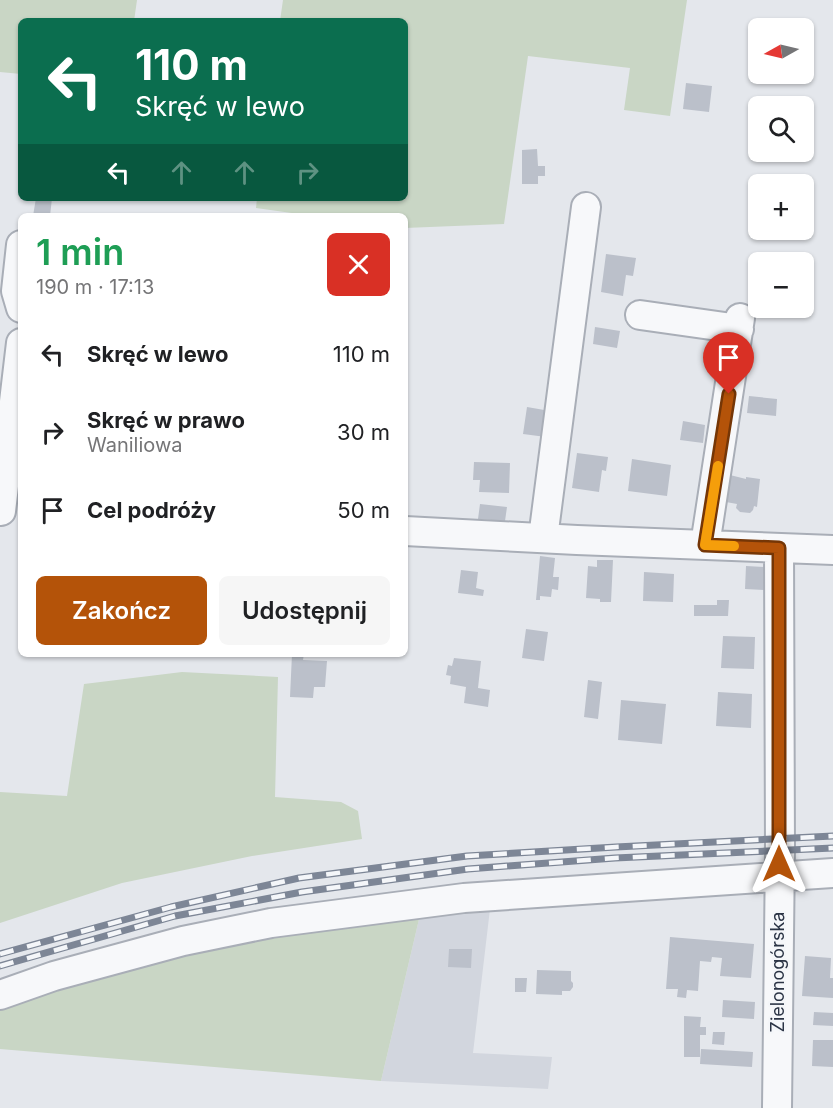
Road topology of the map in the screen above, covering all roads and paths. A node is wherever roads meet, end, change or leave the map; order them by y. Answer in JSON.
{"nodes":[{"id":1,"x":586,"y":207,"type":"dead end"},
{"id":2,"x":18,"y":273,"type":"edge"},
{"id":3,"x":18,"y":298,"type":"edge"},
{"id":4,"x":640,"y":315,"type":"dead end"},
{"id":5,"x":18,"y":379,"type":"edge"},
{"id":6,"x":7,"y":512,"type":"edge"},
{"id":7,"x":408,"y":531,"type":"edge"},
{"id":8,"x":543,"y":538,"type":"junction"},
{"id":9,"x":705,"y":545,"type":"junction"},
{"id":10,"x":779,"y":548,"type":"junction"},
{"id":11,"x":833,"y":550,"type":"edge"},
{"id":12,"x":833,"y":873,"type":"edge"},
{"id":13,"x":779,"y":877,"type":"junction"},
{"id":14,"x":0,"y":995,"type":"edge"},
{"id":15,"x":777,"y":1108,"type":"edge"}],
"edges":[{"from":1,"to":8,"type":"street"},
{"from":2,"to":3,"type":"street"},
{"from":4,"to":9,"type":"street"},
{"from":5,"to":6,"type":"street"},
{"from":7,"to":8,"type":"street"},
{"from":8,"to":9,"type":"street"},
{"from":9,"to":10,"type":"street"},
{"from":10,"to":11,"type":"street"},
{"from":10,"to":13,"type":"street","name":"Zielonogórska"},
{"from":12,"to":13,"type":"street"},
{"from":13,"to":14,"type":"street"},
{"from":13,"to":15,"type":"street","name":"Zielonogórska"}]}
